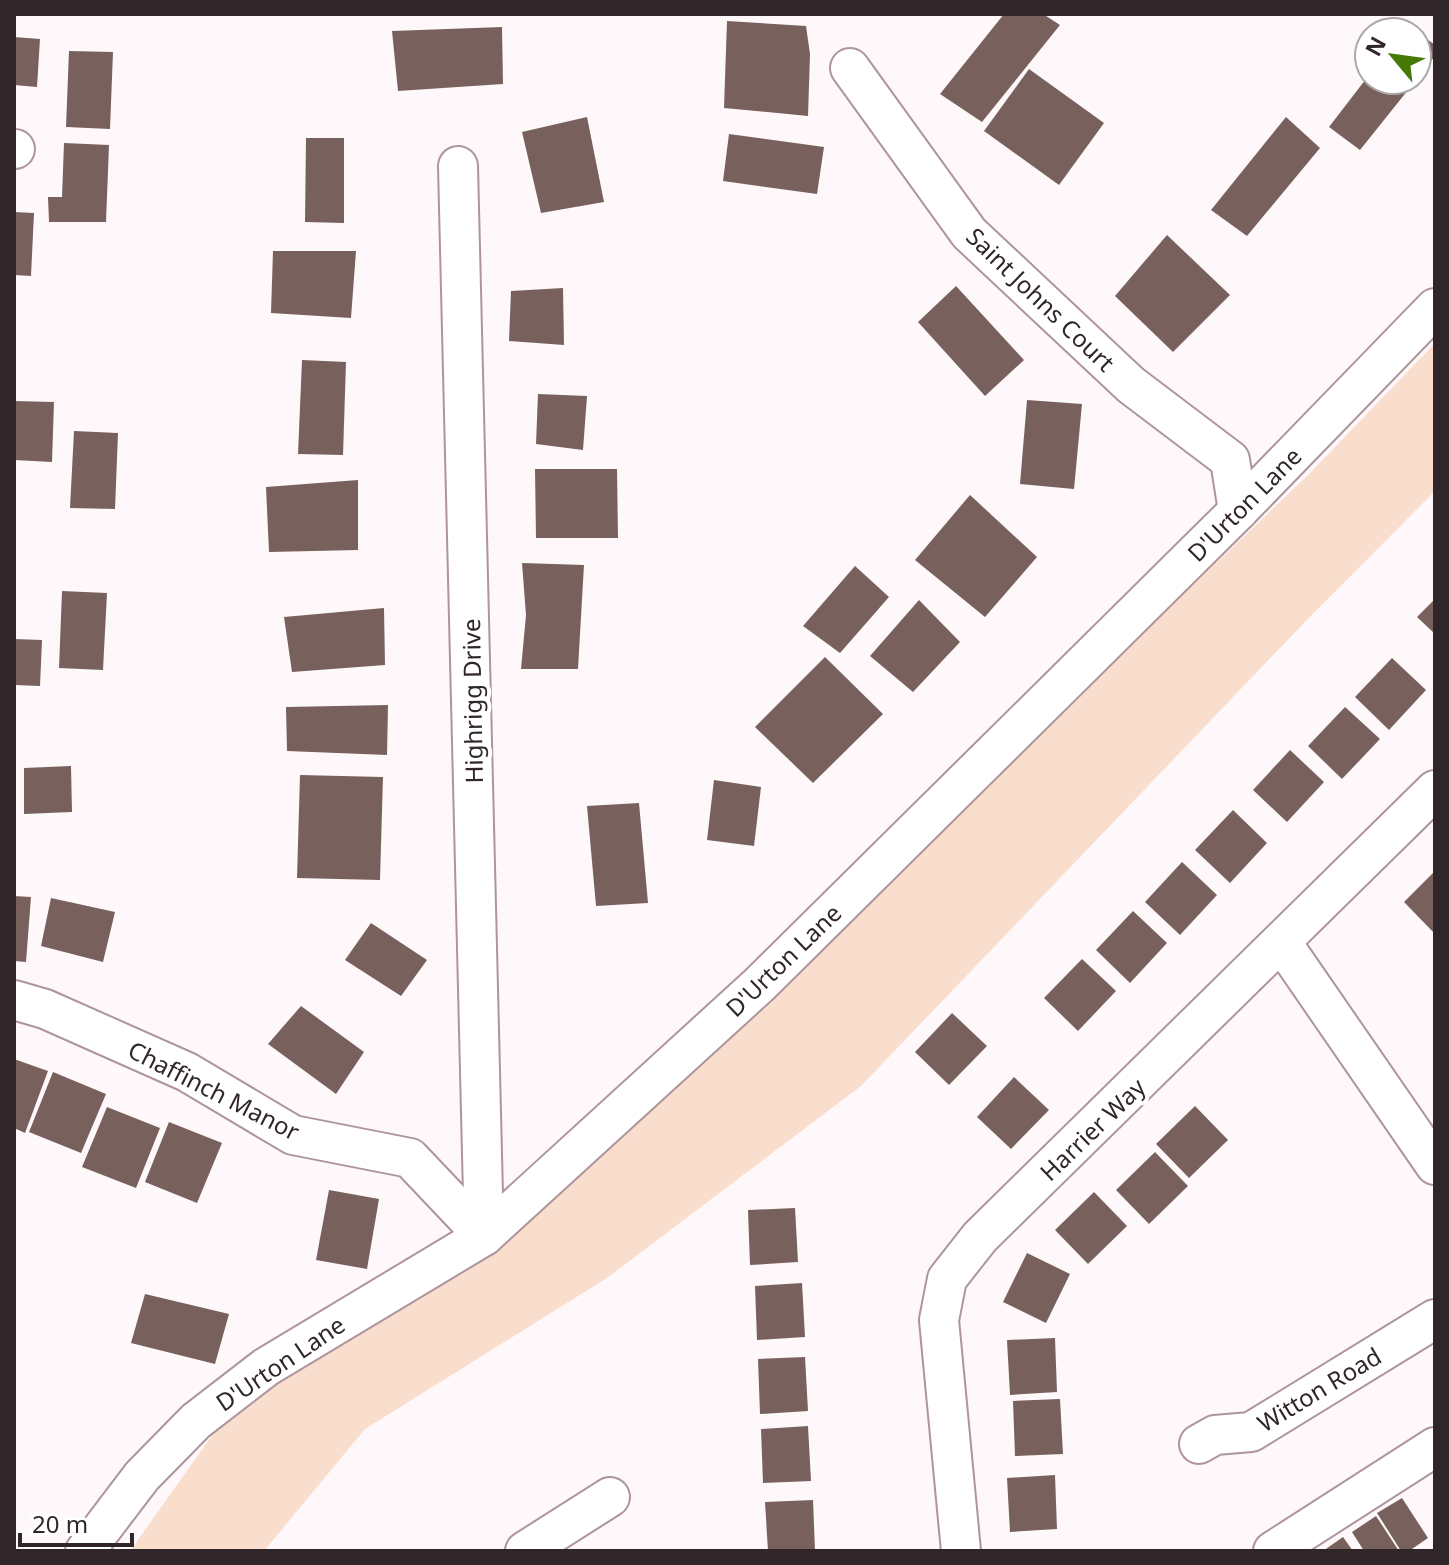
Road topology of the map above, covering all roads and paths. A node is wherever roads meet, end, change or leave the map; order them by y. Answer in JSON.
{"nodes":[{"id":1,"x":850,"y":68,"type":"dead end"},
{"id":2,"x":458,"y":166,"type":"dead end"},
{"id":3,"x":1435,"y":308,"type":"edge"},
{"id":4,"x":1238,"y":511,"type":"junction"},
{"id":5,"x":1435,"y":790,"type":"edge"},
{"id":6,"x":1282,"y":943,"type":"junction"},
{"id":7,"x":14,"y":1000,"type":"edge"},
{"id":8,"x":1435,"y":1165,"type":"edge"},
{"id":9,"x":484,"y":1236,"type":"junction"},
{"id":10,"x":1435,"y":1319,"type":"edge"},
{"id":11,"x":1199,"y":1444,"type":"dead end"},
{"id":12,"x":1435,"y":1447,"type":"edge"},
{"id":13,"x":610,"y":1497,"type":"dead end"},
{"id":14,"x":85,"y":1551,"type":"edge"},
{"id":15,"x":525,"y":1551,"type":"edge"},
{"id":16,"x":961,"y":1551,"type":"edge"},
{"id":17,"x":1273,"y":1551,"type":"edge"}],
"edges":[{"from":1,"to":4,"type":"street","name":"Saint Johns Court"},
{"from":2,"to":9,"type":"street","name":"Highrigg Drive"},
{"from":3,"to":4,"type":"street","name":"D'Urton Lane"},
{"from":4,"to":9,"type":"street","name":"D'Urton Lane"},
{"from":5,"to":6,"type":"street","name":"Harrier Way"},
{"from":6,"to":8,"type":"street"},
{"from":6,"to":16,"type":"street","name":"Harrier Way"},
{"from":7,"to":9,"type":"street","name":"Chaffinch Manor"},
{"from":9,"to":14,"type":"street","name":"D'Urton Lane"},
{"from":10,"to":11,"type":"street","name":"Witton Road"},
{"from":12,"to":17,"type":"street"},
{"from":13,"to":15,"type":"street"}]}
